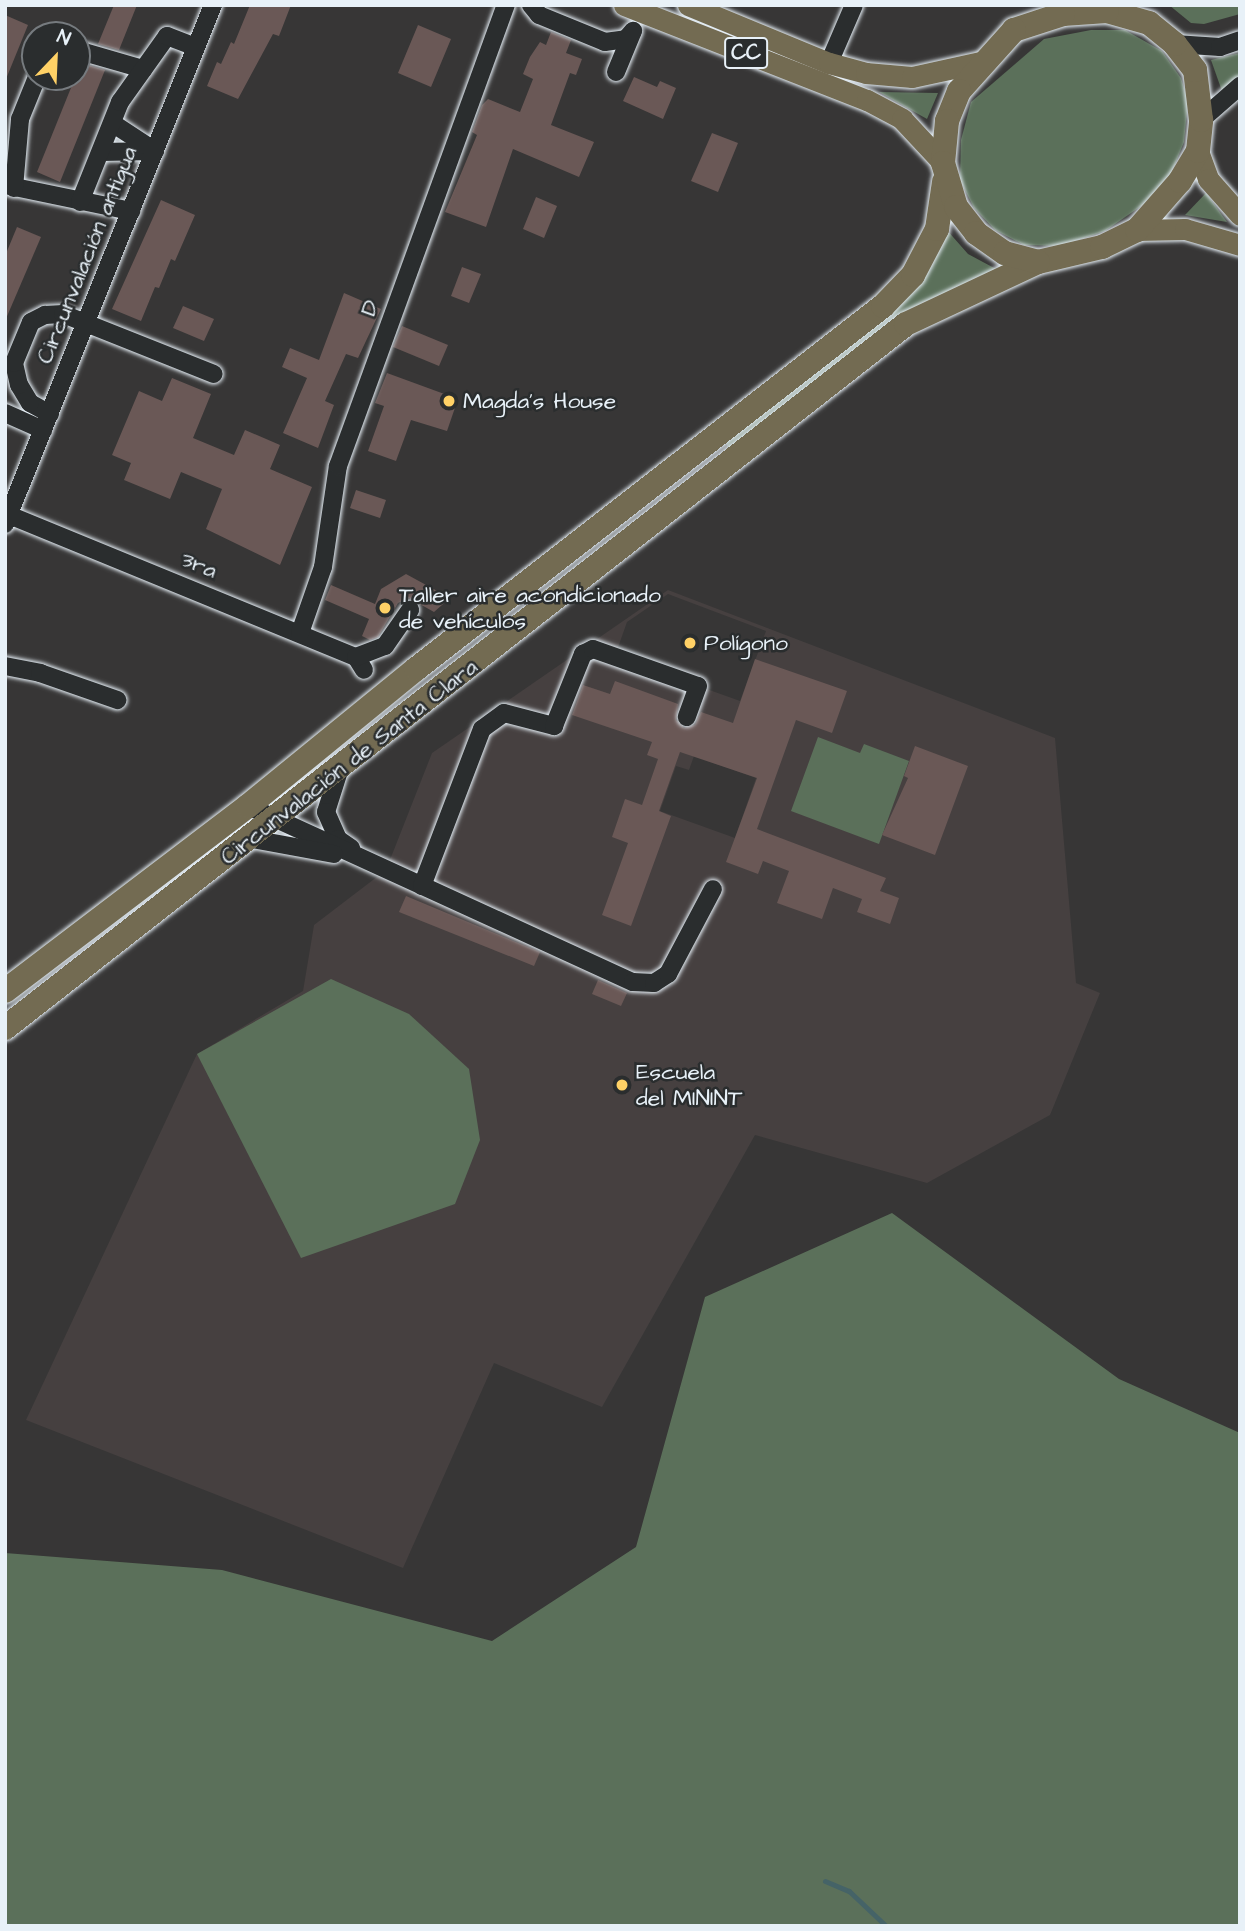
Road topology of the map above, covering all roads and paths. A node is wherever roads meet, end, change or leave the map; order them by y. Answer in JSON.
{"nodes":[{"id":1,"x":213,"y":5,"type":"edge"},
{"id":2,"x":506,"y":5,"type":"edge"},
{"id":3,"x":531,"y":5,"type":"edge"},
{"id":4,"x":688,"y":5,"type":"edge"},
{"id":5,"x":854,"y":5,"type":"edge"},
{"id":6,"x":1034,"y":5,"type":"edge"},
{"id":7,"x":636,"y":13,"type":"edge"},
{"id":8,"x":1145,"y":14,"type":"edge"},
{"id":9,"x":1014,"y":30,"type":"junction"},
{"id":10,"x":1240,"y":40,"type":"edge"},
{"id":11,"x":1175,"y":44,"type":"junction"},
{"id":12,"x":196,"y":47,"type":"junction"},
{"id":13,"x":91,"y":54,"type":"edge"},
{"id":14,"x":982,"y":62,"type":"junction"},
{"id":15,"x":829,"y":63,"type":"junction"},
{"id":16,"x":143,"y":69,"type":"junction"},
{"id":17,"x":616,"y":72,"type":"dead end"},
{"id":18,"x":1240,"y":86,"type":"edge"},
{"id":19,"x":31,"y":91,"type":"edge"},
{"id":20,"x":1201,"y":120,"type":"junction"},
{"id":21,"x":112,"y":123,"type":"junction"},
{"id":22,"x":155,"y":151,"type":"junction"},
{"id":23,"x":1198,"y":151,"type":"junction"},
{"id":24,"x":101,"y":152,"type":"junction"},
{"id":25,"x":944,"y":169,"type":"junction"},
{"id":26,"x":10,"y":186,"type":"edge"},
{"id":27,"x":80,"y":202,"type":"junction"},
{"id":28,"x":131,"y":211,"type":"junction"},
{"id":29,"x":1240,"y":215,"type":"edge"},
{"id":30,"x":1137,"y":230,"type":"junction"},
{"id":31,"x":1240,"y":246,"type":"edge"},
{"id":32,"x":1038,"y":262,"type":"junction"},
{"id":33,"x":86,"y":323,"type":"junction"},
{"id":34,"x":214,"y":374,"type":"dead end"},
{"id":35,"x":5,"y":413,"type":"edge"},
{"id":36,"x":46,"y":422,"type":"junction"},
{"id":37,"x":7,"y":519,"type":"edge"},
{"id":38,"x":410,"y":610,"type":"dead end"},
{"id":39,"x":300,"y":633,"type":"junction"},
{"id":40,"x":5,"y":666,"type":"edge"},
{"id":41,"x":117,"y":700,"type":"dead end"},
{"id":42,"x":687,"y":717,"type":"dead end"},
{"id":43,"x":339,"y":771,"type":"junction"},
{"id":44,"x":248,"y":806,"type":"junction"},
{"id":45,"x":277,"y":819,"type":"junction"},
{"id":46,"x":252,"y":839,"type":"junction"},
{"id":47,"x":369,"y":862,"type":"junction"},
{"id":48,"x":422,"y":886,"type":"junction"},
{"id":49,"x":713,"y":889,"type":"dead end"},
{"id":50,"x":5,"y":992,"type":"edge"},
{"id":51,"x":5,"y":1028,"type":"edge"}],
"edges":[{"from":1,"to":12,"type":"street","name":"Circunvalación antigua"},
{"from":2,"to":39,"type":"street","name":"D"},
{"from":3,"to":7,"type":"street"},
{"from":4,"to":15,"type":"main road","number":"CC"},
{"from":5,"to":15,"type":"street"},
{"from":6,"to":9,"type":"highway"},
{"from":7,"to":17,"type":"street"},
{"from":7,"to":25,"type":"main road","number":"CC"},
{"from":8,"to":9,"type":"highway","number":"CC"},
{"from":8,"to":11,"type":"highway","number":"CC"},
{"from":9,"to":14,"type":"highway","number":"CC"},
{"from":10,"to":11,"type":"street"},
{"from":11,"to":20,"type":"highway","number":"CC"},
{"from":12,"to":16,"type":"street"},
{"from":12,"to":22,"type":"street","name":"Circunvalación antigua"},
{"from":13,"to":16,"type":"street"},
{"from":14,"to":15,"type":"main road","number":"CC"},
{"from":14,"to":25,"type":"highway","number":"CC"},
{"from":16,"to":21,"type":"street"},
{"from":18,"to":20,"type":"street"},
{"from":19,"to":26,"type":"street"},
{"from":20,"to":23,"type":"highway","number":"CC"},
{"from":21,"to":22,"type":"street"},
{"from":21,"to":24,"type":"street"},
{"from":22,"to":24,"type":"street"},
{"from":22,"to":28,"type":"street","name":"Circunvalación antigua"},
{"from":23,"to":29,"type":"main road","number":"CC"},
{"from":23,"to":30,"type":"highway","number":"CC"},
{"from":24,"to":27,"type":"street"},
{"from":25,"to":32,"type":"highway","number":"CC"},
{"from":25,"to":44,"type":"highway","name":"Circunvalación de Santa Clara"},
{"from":26,"to":27,"type":"street"},
{"from":27,"to":28,"type":"street"},
{"from":28,"to":33,"type":"street","name":"Circunvalación antigua"},
{"from":30,"to":31,"type":"main road","number":"CC"},
{"from":30,"to":32,"type":"highway","number":"CC"},
{"from":32,"to":43,"type":"highway","name":"Circunvalación de Santa Clara"},
{"from":33,"to":34,"type":"street"},
{"from":33,"to":36,"type":"street","name":"Circunvalación antigua"},
{"from":33,"to":36,"type":"street"},
{"from":35,"to":36,"type":"street"},
{"from":36,"to":37,"type":"street","name":"Circunvalación antigua"},
{"from":37,"to":39,"type":"street","name":"3ra"},
{"from":38,"to":39,"type":"street","name":"3ra"},
{"from":40,"to":41,"type":"street"},
{"from":42,"to":48,"type":"street"},
{"from":43,"to":45,"type":"highway","name":"Circunvalación de Santa Clara"},
{"from":43,"to":47,"type":"street"},
{"from":44,"to":45,"type":"street"},
{"from":44,"to":50,"type":"highway","name":"Circunvalación de Santa Clara"},
{"from":45,"to":46,"type":"highway","name":"Circunvalación de Santa Clara"},
{"from":45,"to":47,"type":"street"},
{"from":46,"to":47,"type":"street"},
{"from":46,"to":51,"type":"highway","name":"Circunvalación de Santa Clara"},
{"from":47,"to":48,"type":"street"},
{"from":48,"to":49,"type":"street"}]}
